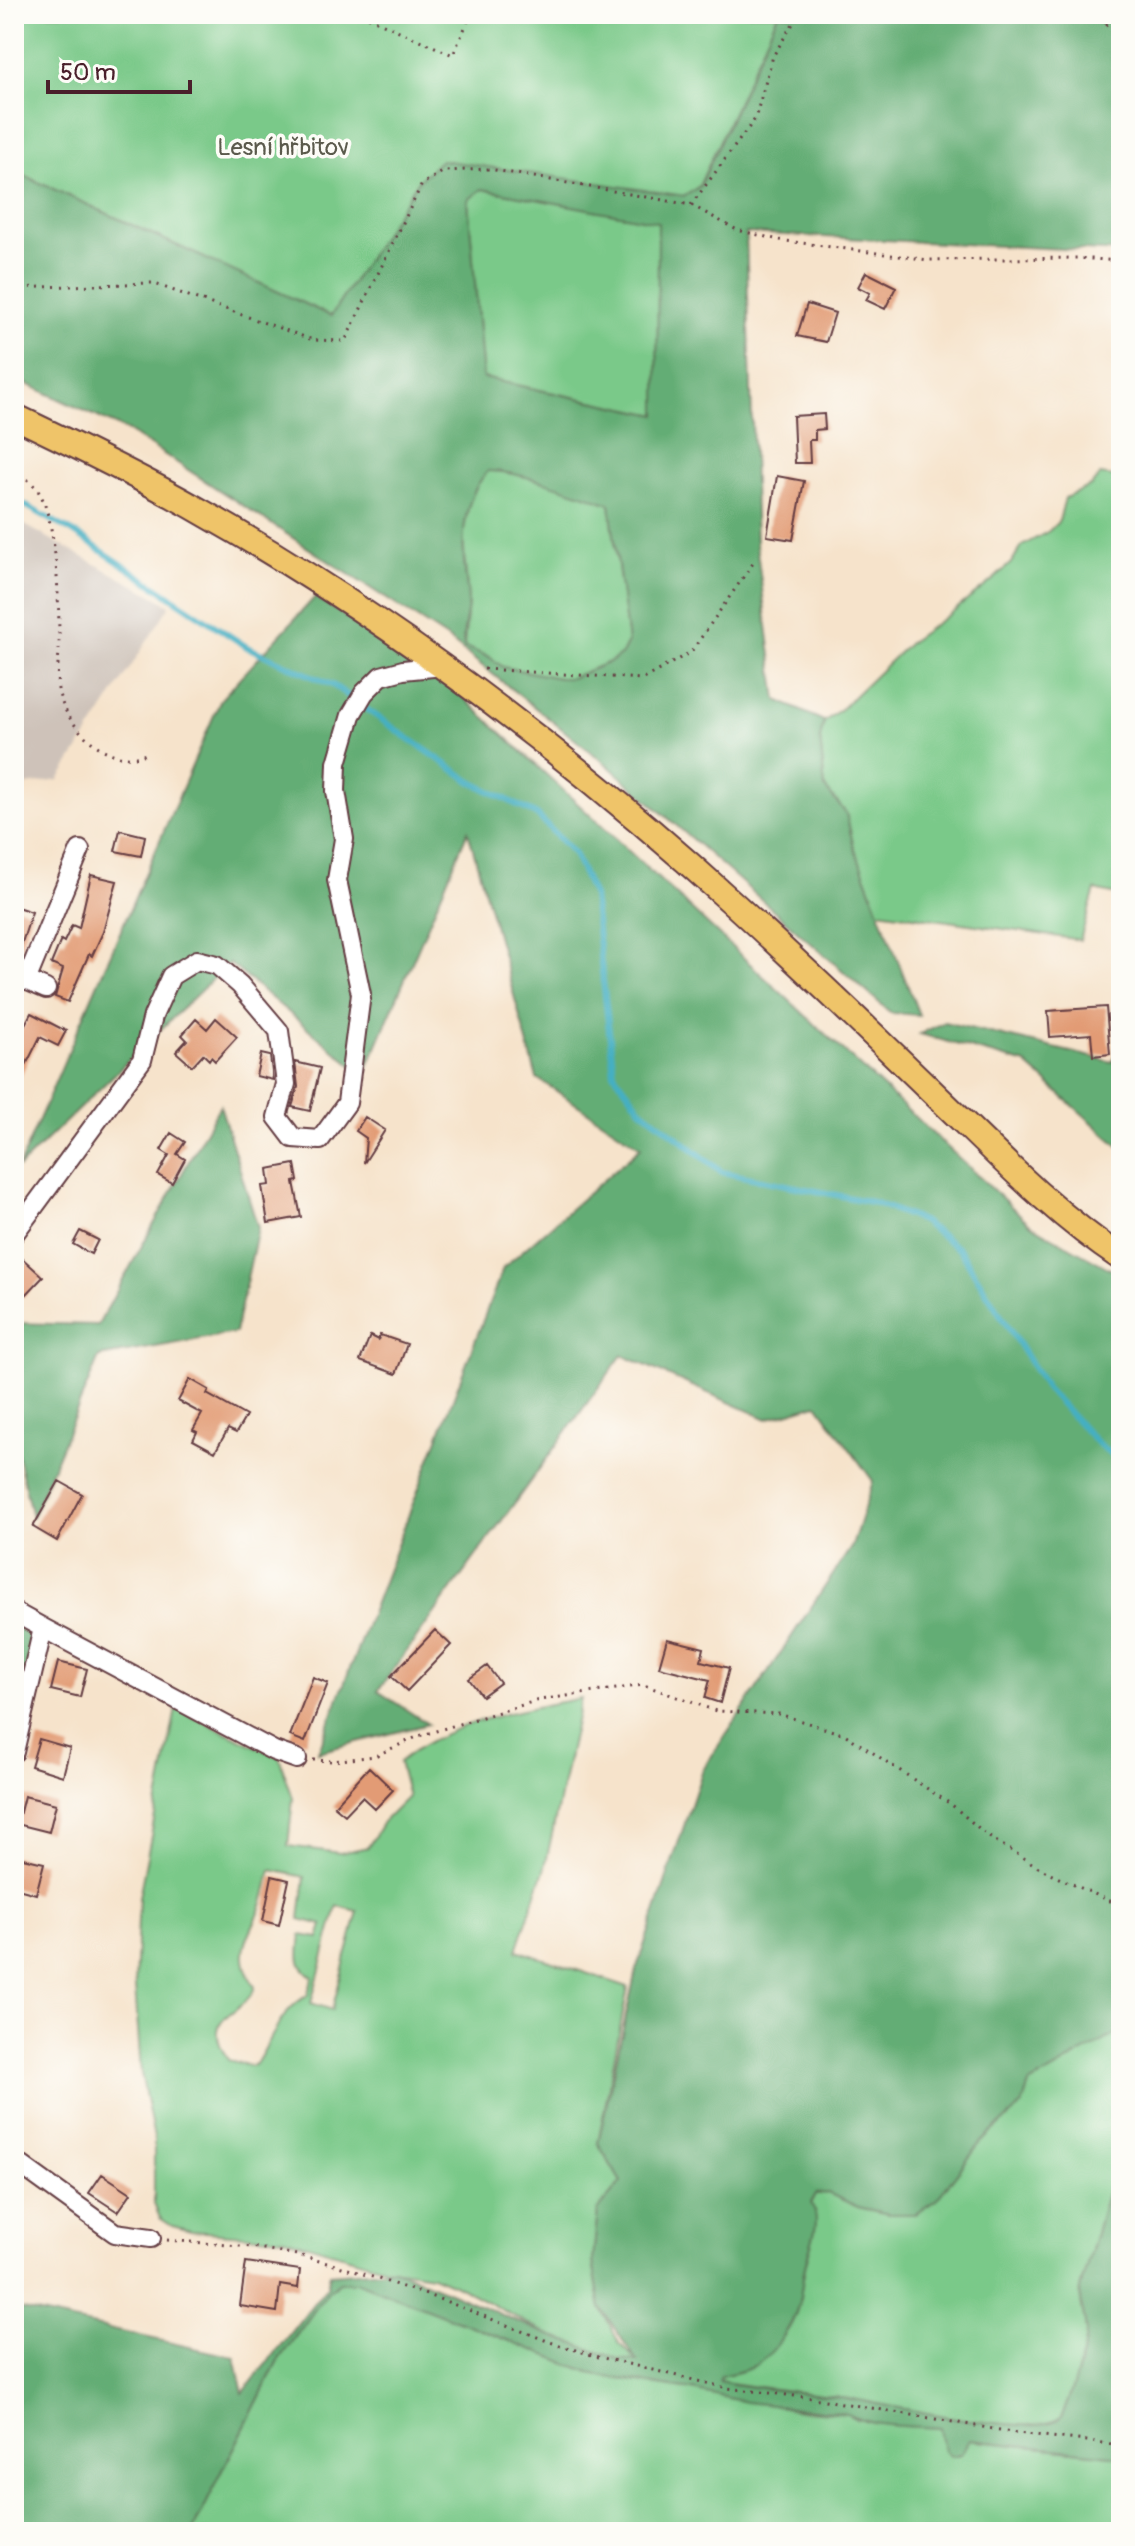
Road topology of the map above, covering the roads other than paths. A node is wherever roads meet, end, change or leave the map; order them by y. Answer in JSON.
{"nodes":[{"id":1,"x":14,"y":416,"type":"edge"},
{"id":2,"x":443,"y":666,"type":"junction"},
{"id":3,"x":80,"y":850,"type":"dead end"},
{"id":4,"x":20,"y":978,"type":"edge"},
{"id":5,"x":46,"y":989,"type":"dead end"},
{"id":6,"x":14,"y":1234,"type":"edge"},
{"id":7,"x":1121,"y":1258,"type":"edge"},
{"id":8,"x":14,"y":1612,"type":"edge"},
{"id":9,"x":43,"y":1628,"type":"junction"},
{"id":10,"x":14,"y":1752,"type":"edge"},
{"id":11,"x":297,"y":1759,"type":"road end"},
{"id":12,"x":14,"y":2160,"type":"edge"},
{"id":13,"x":151,"y":2238,"type":"road end"}],
"edges":[{"from":1,"to":2,"type":"main road"},
{"from":2,"to":6,"type":"street"},
{"from":2,"to":7,"type":"main road"},
{"from":3,"to":4,"type":"street"},
{"from":4,"to":5,"type":"street"},
{"from":8,"to":9,"type":"street"},
{"from":9,"to":10,"type":"street"},
{"from":9,"to":11,"type":"street"},
{"from":12,"to":13,"type":"street"}]}
